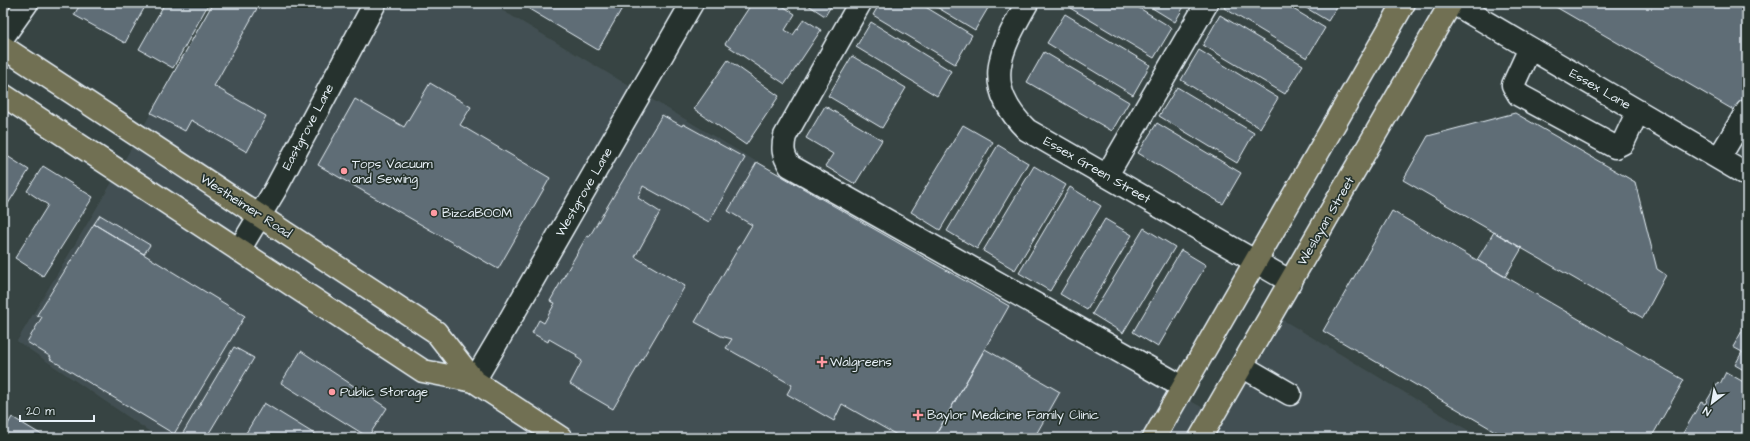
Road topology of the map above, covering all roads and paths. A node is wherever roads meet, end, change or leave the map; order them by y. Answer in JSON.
{"nodes":[{"id":1,"x":27,"y":3,"type":"edge"},
{"id":2,"x":375,"y":3,"type":"edge"},
{"id":3,"x":692,"y":3,"type":"edge"},
{"id":4,"x":860,"y":3,"type":"edge"},
{"id":5,"x":1027,"y":3,"type":"edge"},
{"id":6,"x":1207,"y":3,"type":"edge"},
{"id":7,"x":1404,"y":3,"type":"edge"},
{"id":8,"x":1452,"y":3,"type":"edge"},
{"id":9,"x":3,"y":37,"type":"edge"},
{"id":10,"x":3,"y":47,"type":"edge"},
{"id":11,"x":1530,"y":48,"type":"junction"},
{"id":12,"x":3,"y":95,"type":"edge"},
{"id":13,"x":1638,"y":111,"type":"junction"},
{"id":14,"x":1747,"y":111,"type":"edge"},
{"id":15,"x":1719,"y":158,"type":"junction"},
{"id":16,"x":1107,"y":175,"type":"junction"},
{"id":17,"x":1747,"y":175,"type":"edge"},
{"id":18,"x":260,"y":215,"type":"junction"},
{"id":19,"x":239,"y":250,"type":"junction"},
{"id":20,"x":1255,"y":261,"type":"junction"},
{"id":21,"x":1291,"y":282,"type":"junction"},
{"id":22,"x":1242,"y":366,"type":"junction"},
{"id":23,"x":474,"y":381,"type":"junction"},
{"id":24,"x":1183,"y":387,"type":"junction"},
{"id":25,"x":1290,"y":394,"type":"dead end"},
{"id":26,"x":561,"y":438,"type":"edge"},
{"id":27,"x":1154,"y":438,"type":"edge"},
{"id":28,"x":1200,"y":438,"type":"edge"}],
"edges":[{"from":1,"to":9,"type":"street"},
{"from":2,"to":18,"type":"street","name":"Eastgrove Lane"},
{"from":3,"to":23,"type":"street","name":"Westgrove Lane"},
{"from":4,"to":24,"type":"street"},
{"from":5,"to":16,"type":"street","name":"Essex Green Street"},
{"from":6,"to":16,"type":"street"},
{"from":7,"to":20,"type":"main road"},
{"from":8,"to":11,"type":"street","name":"Essex Lane"},
{"from":8,"to":21,"type":"main road","name":"Weslayan Street"},
{"from":10,"to":18,"type":"main road","name":"Westheimer Road"},
{"from":11,"to":13,"type":"street","name":"Essex Lane"},
{"from":11,"to":13,"type":"street"},
{"from":12,"to":19,"type":"main road","name":"Westheimer Road"},
{"from":13,"to":15,"type":"street","name":"Essex Lane"},
{"from":14,"to":15,"type":"street"},
{"from":15,"to":17,"type":"street","name":"Essex Lane"},
{"from":16,"to":20,"type":"street","name":"Essex Green Street"},
{"from":18,"to":19,"type":"street","name":"Eastgrove Lane"},
{"from":18,"to":23,"type":"main road","name":"Westheimer Road"},
{"from":19,"to":23,"type":"main road","name":"Westheimer Road"},
{"from":20,"to":21,"type":"street","name":"Essex Green Street"},
{"from":20,"to":24,"type":"main road"},
{"from":21,"to":22,"type":"main road","name":"Weslayan Street"},
{"from":22,"to":25,"type":"street"},
{"from":22,"to":28,"type":"main road","name":"Weslayan Street"},
{"from":23,"to":26,"type":"main road","name":"Westheimer Road"},
{"from":24,"to":27,"type":"main road"}]}
